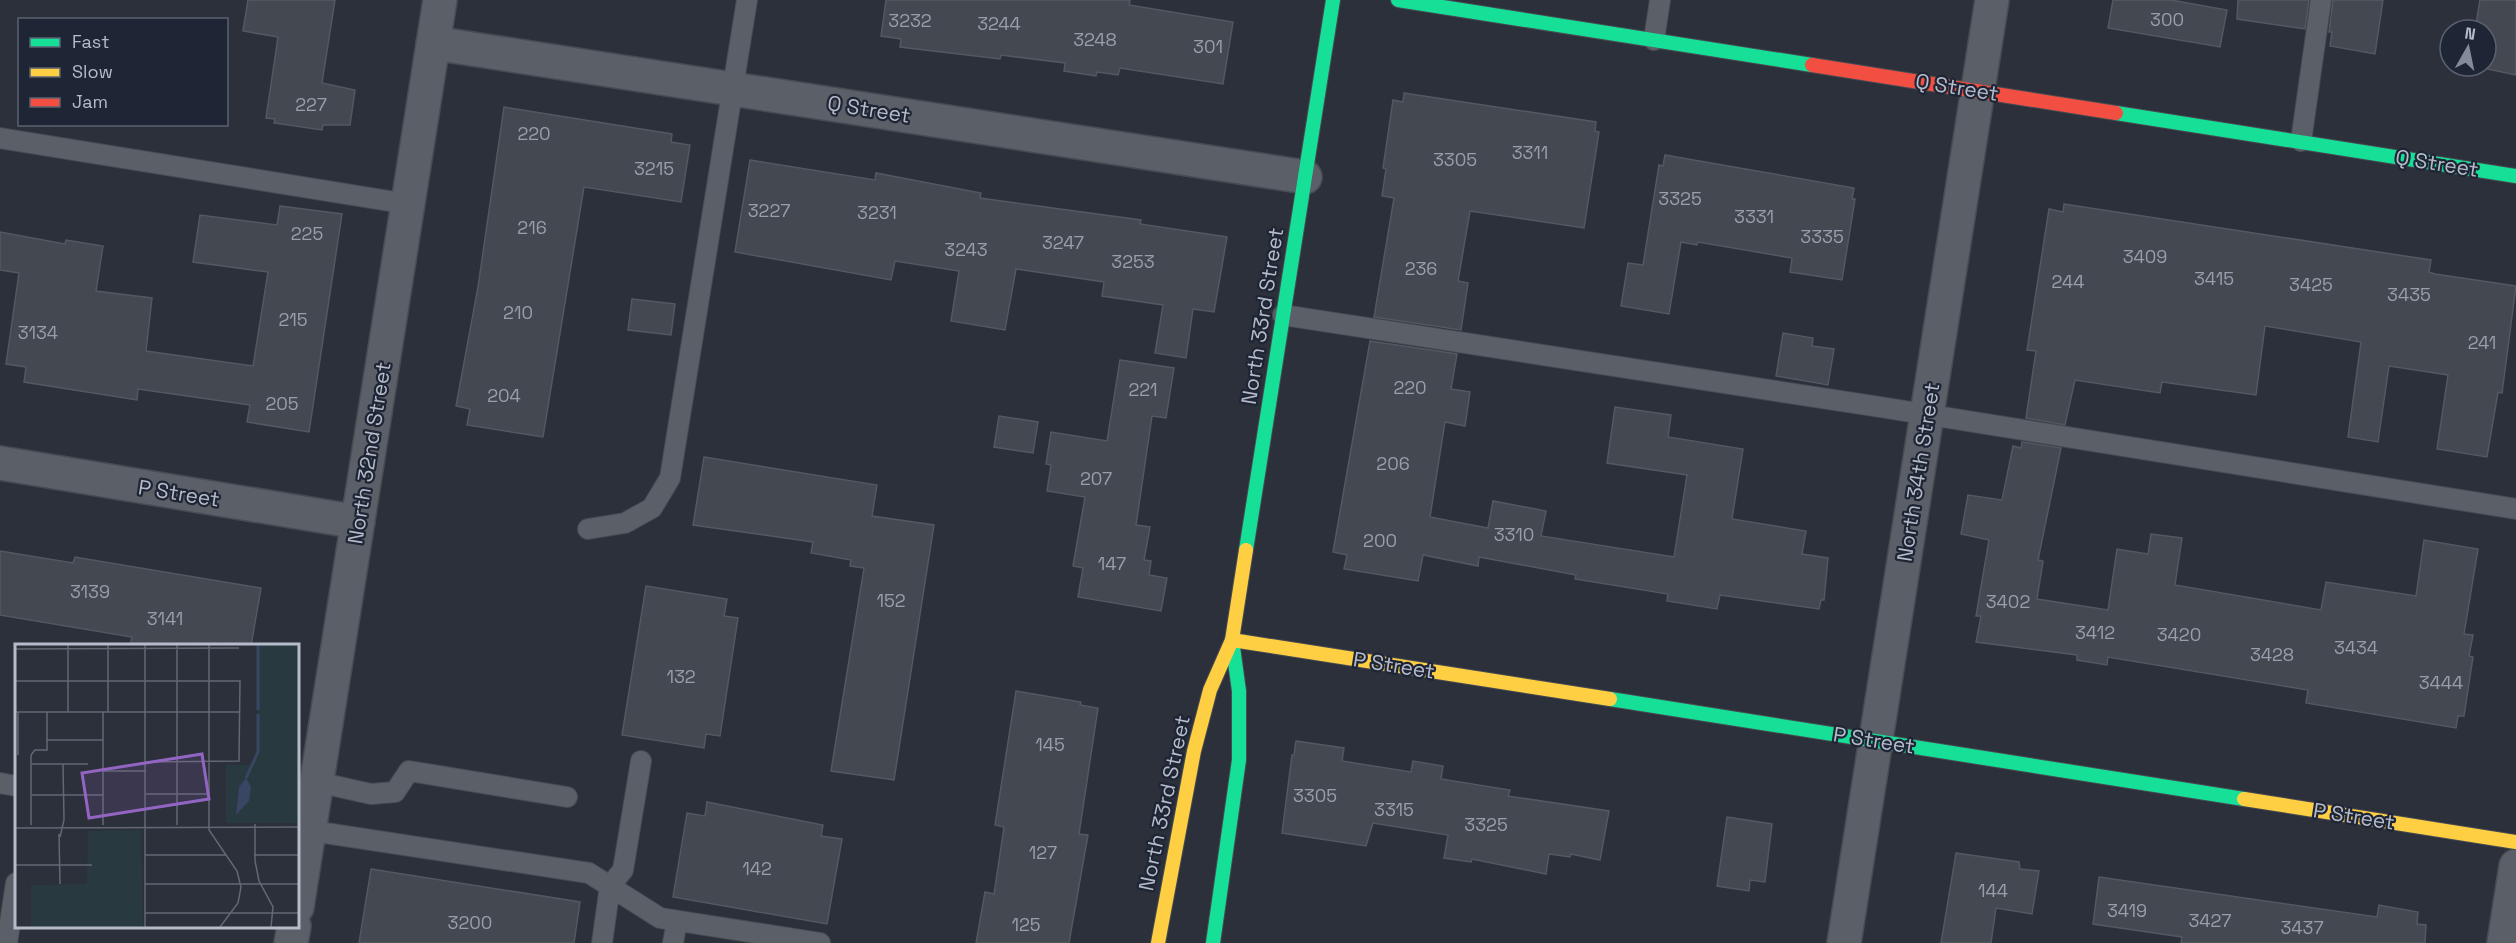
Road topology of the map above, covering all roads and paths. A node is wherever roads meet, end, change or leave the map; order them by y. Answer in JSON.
{"nodes":[{"id":1,"x":440,"y":0,"type":"edge"},
{"id":2,"x":747,"y":0,"type":"edge"},
{"id":3,"x":1333,"y":0,"type":"edge"},
{"id":4,"x":1398,"y":0,"type":"edge"},
{"id":5,"x":1660,"y":0,"type":"edge"},
{"id":6,"x":1992,"y":0,"type":"edge"},
{"id":7,"x":2321,"y":0,"type":"edge"},
{"id":8,"x":1654,"y":40,"type":"junction"},
{"id":9,"x":433,"y":43,"type":"junction"},
{"id":10,"x":734,"y":88,"type":"junction"},
{"id":11,"x":1978,"y":90,"type":"junction"},
{"id":12,"x":0,"y":138,"type":"edge"},
{"id":13,"x":2301,"y":141,"type":"junction"},
{"id":14,"x":2516,"y":176,"type":"edge"},
{"id":15,"x":1305,"y":177,"type":"junction"},
{"id":16,"x":408,"y":204,"type":"junction"},
{"id":17,"x":1283,"y":315,"type":"junction"},
{"id":18,"x":1928,"y":414,"type":"junction"},
{"id":19,"x":0,"y":463,"type":"edge"},
{"id":20,"x":2516,"y":509,"type":"edge"},
{"id":21,"x":358,"y":522,"type":"junction"},
{"id":22,"x":588,"y":529,"type":"dead end"},
{"id":23,"x":1232,"y":640,"type":"junction"},
{"id":24,"x":1875,"y":740,"type":"junction"},
{"id":25,"x":641,"y":761,"type":"dead end"},
{"id":26,"x":317,"y":782,"type":"junction"},
{"id":27,"x":0,"y":783,"type":"edge"},
{"id":28,"x":15,"y":786,"type":"edge"},
{"id":29,"x":567,"y":797,"type":"dead end"},
{"id":30,"x":303,"y":830,"type":"edge"},
{"id":31,"x":2516,"y":842,"type":"edge"},
{"id":32,"x":2516,"y":866,"type":"edge"},
{"id":33,"x":610,"y":886,"type":"junction"},
{"id":34,"x":15,"y":890,"type":"edge"},
{"id":35,"x":298,"y":894,"type":"edge"},
{"id":36,"x":677,"y":921,"type":"junction"},
{"id":37,"x":294,"y":928,"type":"edge"},
{"id":38,"x":756,"y":938,"type":"edge"},
{"id":39,"x":7,"y":943,"type":"edge"},
{"id":40,"x":291,"y":943,"type":"edge"},
{"id":41,"x":602,"y":943,"type":"edge"},
{"id":42,"x":673,"y":943,"type":"edge"},
{"id":43,"x":820,"y":943,"type":"edge"},
{"id":44,"x":1158,"y":943,"type":"edge"},
{"id":45,"x":1213,"y":943,"type":"edge"},
{"id":46,"x":1844,"y":943,"type":"edge"},
{"id":47,"x":2504,"y":943,"type":"edge"}],
"edges":[{"from":1,"to":9,"type":"street","name":"North 32nd Street"},
{"from":2,"to":10,"type":"lane"},
{"from":3,"to":15,"type":"street","name":"North 33rd Street"},
{"from":4,"to":8,"type":"street","name":"Q Street"},
{"from":5,"to":8,"type":"lane"},
{"from":6,"to":11,"type":"street","name":"North 34th Street"},
{"from":7,"to":13,"type":"lane"},
{"from":8,"to":11,"type":"street","name":"Q Street"},
{"from":9,"to":10,"type":"street","name":"Q Street"},
{"from":9,"to":16,"type":"street","name":"North 32nd Street"},
{"from":10,"to":15,"type":"street","name":"Q Street"},
{"from":10,"to":22,"type":"lane"},
{"from":11,"to":13,"type":"street","name":"Q Street"},
{"from":11,"to":18,"type":"street","name":"North 34th Street"},
{"from":12,"to":16,"type":"lane"},
{"from":13,"to":14,"type":"street","name":"Q Street"},
{"from":15,"to":17,"type":"street","name":"North 33rd Street"},
{"from":16,"to":21,"type":"street","name":"North 32nd Street"},
{"from":17,"to":18,"type":"lane"},
{"from":17,"to":23,"type":"street","name":"North 33rd Street"},
{"from":18,"to":20,"type":"lane"},
{"from":18,"to":24,"type":"street","name":"North 34th Street"},
{"from":19,"to":21,"type":"street","name":"P Street"},
{"from":21,"to":26,"type":"street","name":"North 32nd Street"},
{"from":23,"to":24,"type":"street","name":"P Street"},
{"from":23,"to":44,"type":"street","name":"North 33rd Street"},
{"from":23,"to":45,"type":"street","name":"North 33rd Street"},
{"from":24,"to":31,"type":"street","name":"P Street"},
{"from":24,"to":46,"type":"street","name":"North 34th Street"},
{"from":25,"to":33,"type":"lane"},
{"from":26,"to":29,"type":"lane"},
{"from":26,"to":30,"type":"street","name":"North 32nd Street"},
{"from":27,"to":28,"type":"lane"},
{"from":30,"to":33,"type":"lane"},
{"from":30,"to":35,"type":"street","name":"North 32nd Street"},
{"from":32,"to":47,"type":"street"},
{"from":33,"to":36,"type":"lane"},
{"from":33,"to":41,"type":"lane"},
{"from":34,"to":39,"type":"lane"},
{"from":36,"to":38,"type":"lane"},
{"from":36,"to":42,"type":"lane"},
{"from":37,"to":40,"type":"street"},
{"from":38,"to":43,"type":"lane"}]}
